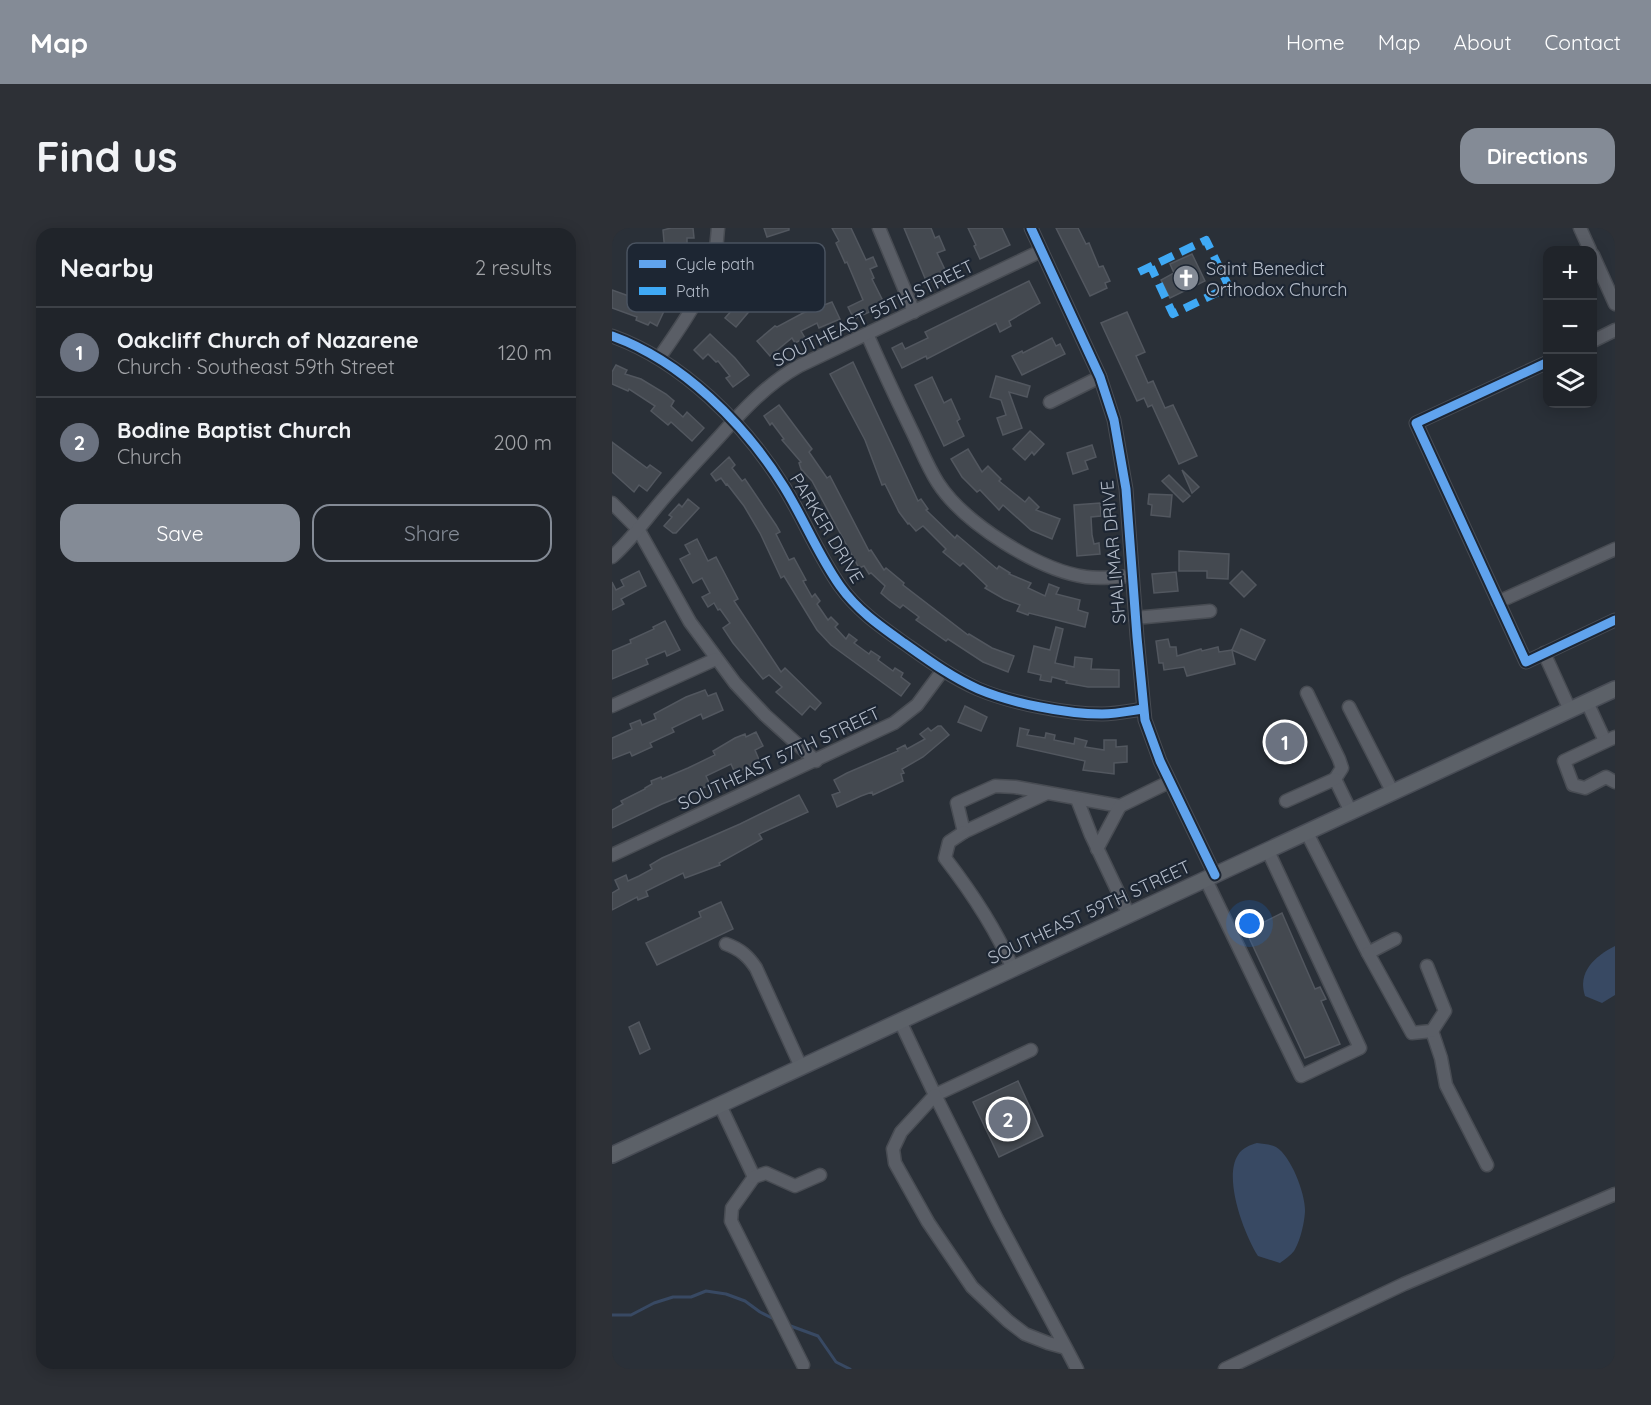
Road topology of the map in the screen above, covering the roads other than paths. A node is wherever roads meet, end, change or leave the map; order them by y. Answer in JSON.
{"nodes":[{"id":1,"x":718,"y":228,"type":"edge"},
{"id":2,"x":879,"y":228,"type":"edge"},
{"id":3,"x":1031,"y":228,"type":"edge"},
{"id":4,"x":1580,"y":228,"type":"edge"},
{"id":5,"x":717,"y":243,"type":"edge"},
{"id":6,"x":1588,"y":246,"type":"edge"},
{"id":7,"x":1041,"y":251,"type":"junction"},
{"id":8,"x":1597,"y":264,"type":"edge"},
{"id":9,"x":1615,"y":304,"type":"edge"},
{"id":10,"x":690,"y":312,"type":"edge"},
{"id":11,"x":914,"y":312,"type":"junction"},
{"id":12,"x":1615,"y":330,"type":"edge"},
{"id":13,"x":867,"y":334,"type":"junction"},
{"id":14,"x":612,"y":336,"type":"edge"},
{"id":15,"x":1597,"y":339,"type":"edge"},
{"id":16,"x":659,"y":358,"type":"junction"},
{"id":17,"x":1543,"y":364,"type":"edge"},
{"id":18,"x":1100,"y":377,"type":"junction"},
{"id":19,"x":1050,"y":402,"type":"dead end"},
{"id":20,"x":732,"y":422,"type":"junction"},
{"id":21,"x":612,"y":503,"type":"edge"},
{"id":22,"x":638,"y":529,"type":"junction"},
{"id":23,"x":1615,"y":549,"type":"edge"},
{"id":24,"x":612,"y":557,"type":"edge"},
{"id":25,"x":1132,"y":576,"type":"junction"},
{"id":26,"x":1498,"y":602,"type":"junction"},
{"id":27,"x":1210,"y":611,"type":"dead end"},
{"id":28,"x":1135,"y":618,"type":"junction"},
{"id":29,"x":1615,"y":620,"type":"edge"},
{"id":30,"x":1544,"y":653,"type":"junction"},
{"id":31,"x":716,"y":659,"type":"junction"},
{"id":32,"x":943,"y":670,"type":"junction"},
{"id":33,"x":1615,"y":689,"type":"edge"},
{"id":34,"x":1307,"y":693,"type":"dead end"},
{"id":35,"x":1587,"y":702,"type":"junction"},
{"id":36,"x":612,"y":706,"type":"edge"},
{"id":37,"x":1349,"y":706,"type":"dead end"},
{"id":38,"x":1143,"y":709,"type":"junction"},
{"id":39,"x":1570,"y":710,"type":"junction"},
{"id":40,"x":1610,"y":739,"type":"edge"},
{"id":41,"x":816,"y":761,"type":"junction"},
{"id":42,"x":1335,"y":779,"type":"junction"},
{"id":43,"x":1169,"y":782,"type":"junction"},
{"id":44,"x":1615,"y":782,"type":"edge"},
{"id":45,"x":1393,"y":792,"type":"junction"},
{"id":46,"x":1047,"y":793,"type":"junction"},
{"id":47,"x":1077,"y":799,"type":"junction"},
{"id":48,"x":1286,"y":801,"type":"dead end"},
{"id":49,"x":1120,"y":806,"type":"junction"},
{"id":50,"x":1351,"y":812,"type":"junction"},
{"id":51,"x":964,"y":832,"type":"junction"},
{"id":52,"x":1307,"y":833,"type":"junction"},
{"id":53,"x":1097,"y":849,"type":"junction"},
{"id":54,"x":1268,"y":851,"type":"junction"},
{"id":55,"x":612,"y":855,"type":"edge"},
{"id":56,"x":1210,"y":878,"type":"junction"},
{"id":57,"x":1129,"y":915,"type":"junction"},
{"id":58,"x":1395,"y":939,"type":"dead end"},
{"id":59,"x":726,"y":944,"type":"dead end"},
{"id":60,"x":1368,"y":953,"type":"junction"},
{"id":61,"x":1427,"y":966,"type":"dead end"},
{"id":62,"x":1014,"y":969,"type":"junction"},
{"id":63,"x":900,"y":1021,"type":"junction"},
{"id":64,"x":1432,"y":1031,"type":"junction"},
{"id":65,"x":1030,"y":1050,"type":"dead end"},
{"id":66,"x":801,"y":1067,"type":"junction"},
{"id":67,"x":935,"y":1095,"type":"junction"},
{"id":68,"x":720,"y":1105,"type":"junction"},
{"id":69,"x":612,"y":1155,"type":"edge"},
{"id":70,"x":1487,"y":1165,"type":"dead end"},
{"id":71,"x":820,"y":1175,"type":"dead end"},
{"id":72,"x":753,"y":1177,"type":"junction"},
{"id":73,"x":1615,"y":1194,"type":"edge"},
{"id":74,"x":1066,"y":1348,"type":"junction"},
{"id":75,"x":803,"y":1365,"type":"dead end"},
{"id":76,"x":1077,"y":1369,"type":"edge"},
{"id":77,"x":1225,"y":1369,"type":"edge"}],
"edges":[{"from":1,"to":5,"type":"street"},
{"from":2,"to":11,"type":"street"},
{"from":3,"to":7,"type":"street","name":"SHALIMAR DRIVE"},
{"from":4,"to":6,"type":"street"},
{"from":7,"to":11,"type":"street","name":"SOUTHEAST 55TH STREET"},
{"from":7,"to":18,"type":"street","name":"SHALIMAR DRIVE"},
{"from":8,"to":9,"type":"street"},
{"from":10,"to":16,"type":"street"},
{"from":11,"to":13,"type":"street","name":"SOUTHEAST 55TH STREET"},
{"from":12,"to":15,"type":"street"},
{"from":13,"to":20,"type":"street","name":"SOUTHEAST 55TH STREET"},
{"from":13,"to":25,"type":"street"},
{"from":14,"to":16,"type":"street","name":"PARKER DRIVE"},
{"from":16,"to":20,"type":"street","name":"PARKER DRIVE"},
{"from":17,"to":26,"type":"street"},
{"from":18,"to":19,"type":"street"},
{"from":18,"to":25,"type":"street","name":"SHALIMAR DRIVE"},
{"from":20,"to":22,"type":"street","name":"SOUTHEAST 55TH STREET"},
{"from":20,"to":32,"type":"street","name":"PARKER DRIVE"},
{"from":21,"to":22,"type":"street"},
{"from":22,"to":24,"type":"street","name":"SOUTHEAST 55TH STREET"},
{"from":22,"to":31,"type":"street"},
{"from":23,"to":26,"type":"street"},
{"from":25,"to":28,"type":"street","name":"SHALIMAR DRIVE"},
{"from":26,"to":30,"type":"street"},
{"from":27,"to":28,"type":"street"},
{"from":28,"to":38,"type":"street","name":"SHALIMAR DRIVE"},
{"from":29,"to":30,"type":"street"},
{"from":30,"to":39,"type":"street"},
{"from":31,"to":36,"type":"street"},
{"from":31,"to":41,"type":"street"},
{"from":32,"to":38,"type":"street","name":"PARKER DRIVE"},
{"from":32,"to":41,"type":"street","name":"SOUTHEAST 57TH STREET"},
{"from":33,"to":35,"type":"main road","name":"SOUTHEAST 59TH STREET"},
{"from":34,"to":42,"type":"street"},
{"from":35,"to":39,"type":"main road","name":"SOUTHEAST 59TH STREET"},
{"from":35,"to":40,"type":"street"},
{"from":37,"to":45,"type":"street"},
{"from":38,"to":43,"type":"street","name":"SHALIMAR DRIVE"},
{"from":39,"to":45,"type":"main road","name":"SOUTHEAST 59TH STREET"},
{"from":40,"to":44,"type":"street"},
{"from":41,"to":55,"type":"street","name":"SOUTHEAST 57TH STREET"},
{"from":42,"to":48,"type":"street"},
{"from":42,"to":50,"type":"street"},
{"from":43,"to":49,"type":"street"},
{"from":43,"to":56,"type":"street","name":"SHALIMAR DRIVE"},
{"from":45,"to":50,"type":"main road","name":"SOUTHEAST 59TH STREET"},
{"from":46,"to":47,"type":"street"},
{"from":46,"to":51,"type":"street"},
{"from":46,"to":51,"type":"street"},
{"from":47,"to":49,"type":"street"},
{"from":47,"to":53,"type":"street"},
{"from":49,"to":53,"type":"street"},
{"from":50,"to":52,"type":"main road","name":"SOUTHEAST 59TH STREET"},
{"from":51,"to":62,"type":"street"},
{"from":52,"to":54,"type":"main road","name":"SOUTHEAST 59TH STREET"},
{"from":52,"to":60,"type":"street"},
{"from":53,"to":57,"type":"street"},
{"from":54,"to":56,"type":"main road","name":"SOUTHEAST 59TH STREET"},
{"from":54,"to":56,"type":"street","name":"SHALIMAR DRIVE"},
{"from":56,"to":57,"type":"main road","name":"SOUTHEAST 59TH STREET"},
{"from":57,"to":62,"type":"main road","name":"SOUTHEAST 59TH STREET"},
{"from":58,"to":60,"type":"street"},
{"from":59,"to":66,"type":"street"},
{"from":60,"to":64,"type":"street"},
{"from":61,"to":64,"type":"street"},
{"from":62,"to":63,"type":"main road","name":"SOUTHEAST 59TH STREET"},
{"from":63,"to":66,"type":"main road","name":"SOUTHEAST 59TH STREET"},
{"from":63,"to":67,"type":"street"},
{"from":64,"to":70,"type":"street"},
{"from":65,"to":67,"type":"street"},
{"from":66,"to":68,"type":"main road","name":"SOUTHEAST 59TH STREET"},
{"from":67,"to":74,"type":"street"},
{"from":67,"to":74,"type":"street"},
{"from":68,"to":69,"type":"main road","name":"SOUTHEAST 59TH STREET"},
{"from":68,"to":72,"type":"street"},
{"from":71,"to":72,"type":"street"},
{"from":72,"to":75,"type":"street"},
{"from":73,"to":77,"type":"street"},
{"from":74,"to":76,"type":"street"}]}
